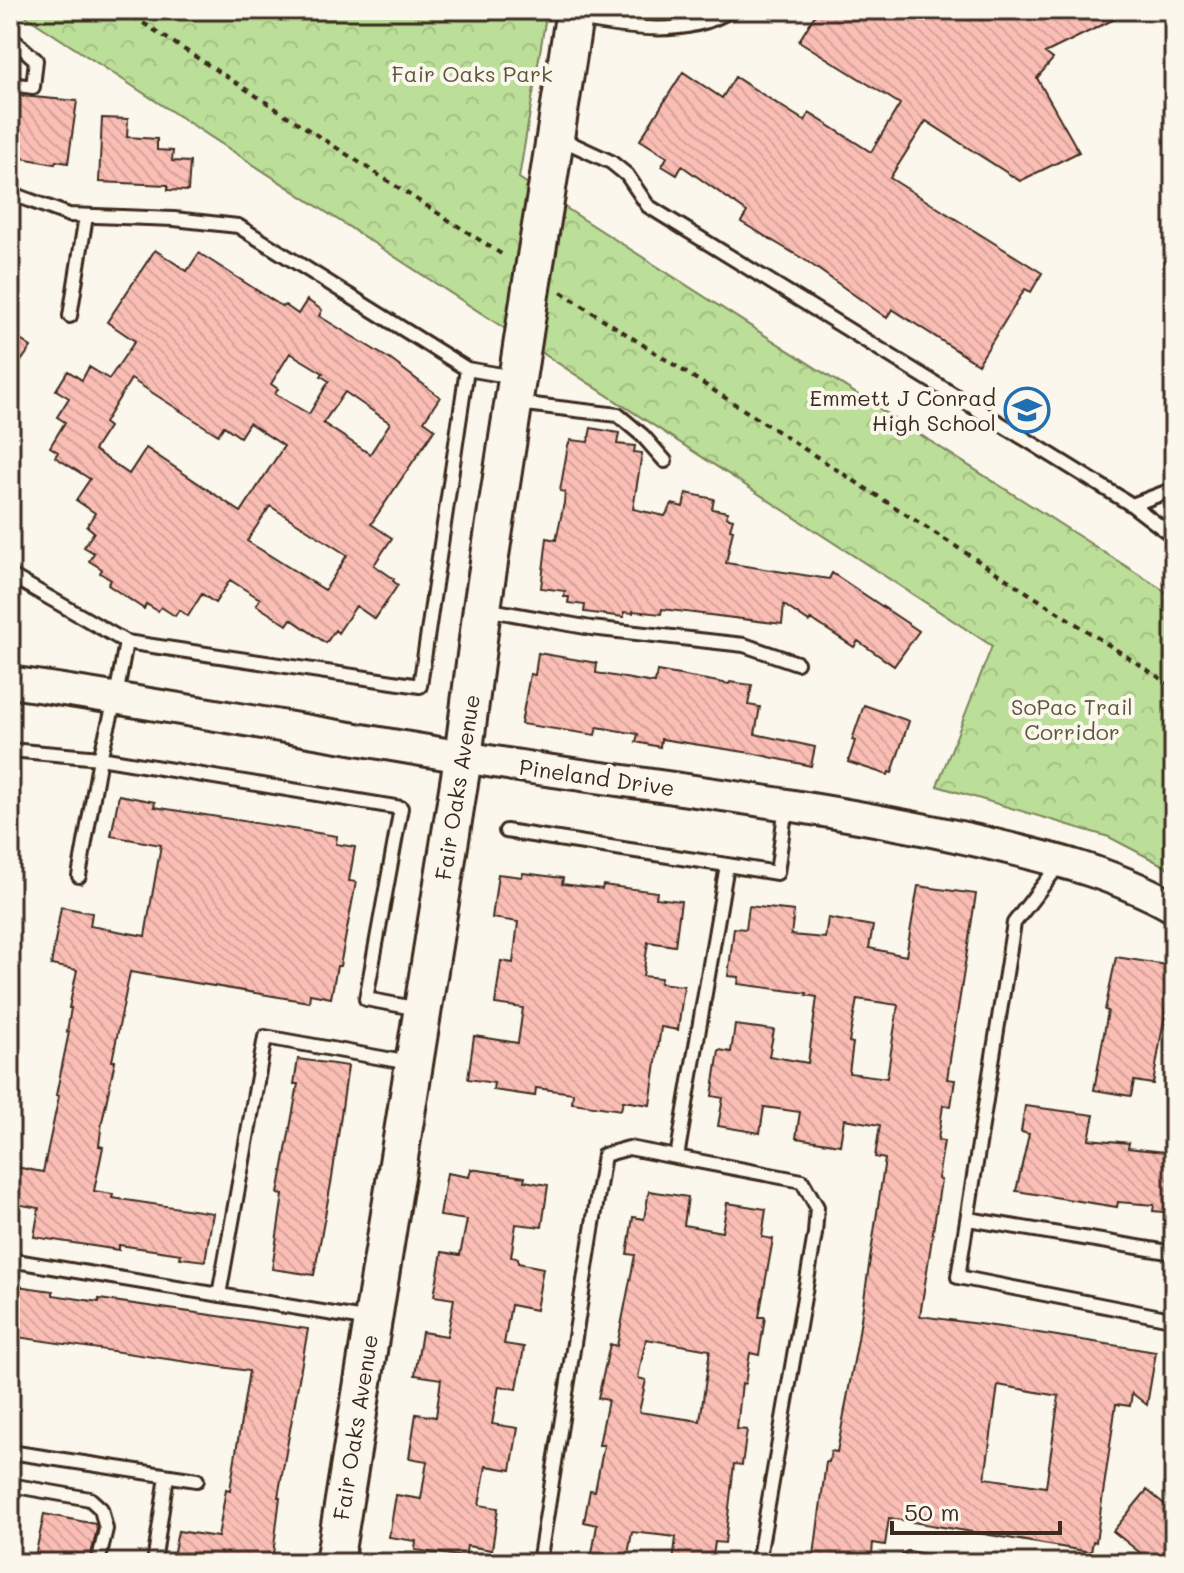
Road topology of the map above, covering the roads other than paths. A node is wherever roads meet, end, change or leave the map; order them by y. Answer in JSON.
{"nodes":[{"id":1,"x":731,"y":10,"type":"edge"},
{"id":2,"x":574,"y":14,"type":"edge"},
{"id":3,"x":10,"y":37,"type":"edge"},
{"id":4,"x":10,"y":84,"type":"edge"},
{"id":5,"x":555,"y":136,"type":"junction"},
{"id":6,"x":10,"y":193,"type":"edge"},
{"id":7,"x":86,"y":216,"type":"junction"},
{"id":8,"x":70,"y":316,"type":"dead end"},
{"id":9,"x":467,"y":369,"type":"junction"},
{"id":10,"x":517,"y":377,"type":"junction"},
{"id":11,"x":665,"y":461,"type":"dead end"},
{"id":12,"x":1174,"y":489,"type":"edge"},
{"id":13,"x":1132,"y":505,"type":"junction"},
{"id":14,"x":1174,"y":537,"type":"edge"},
{"id":15,"x":10,"y":586,"type":"edge"},
{"id":16,"x":482,"y":608,"type":"junction"},
{"id":17,"x":126,"y":642,"type":"junction"},
{"id":18,"x":797,"y":663,"type":"dead end"},
{"id":19,"x":10,"y":682,"type":"edge"},
{"id":20,"x":116,"y":697,"type":"junction"},
{"id":21,"x":10,"y":750,"type":"edge"},
{"id":22,"x":100,"y":758,"type":"junction"},
{"id":23,"x":463,"y":758,"type":"junction"},
{"id":24,"x":786,"y":805,"type":"junction"},
{"id":25,"x":506,"y":831,"type":"dead end"},
{"id":26,"x":1061,"y":862,"type":"junction"},
{"id":27,"x":727,"y":865,"type":"junction"},
{"id":28,"x":79,"y":876,"type":"dead end"},
{"id":29,"x":1174,"y":907,"type":"edge"},
{"id":30,"x":422,"y":1009,"type":"junction"},
{"id":31,"x":414,"y":1063,"type":"junction"},
{"id":32,"x":677,"y":1157,"type":"junction"},
{"id":33,"x":968,"y":1219,"type":"junction"},
{"id":34,"x":1174,"y":1253,"type":"edge"},
{"id":35,"x":10,"y":1260,"type":"edge"},
{"id":36,"x":219,"y":1295,"type":"junction"},
{"id":37,"x":1174,"y":1316,"type":"edge"},
{"id":38,"x":372,"y":1320,"type":"junction"},
{"id":39,"x":10,"y":1452,"type":"edge"},
{"id":40,"x":167,"y":1476,"type":"junction"},
{"id":41,"x":197,"y":1480,"type":"dead end"},
{"id":42,"x":10,"y":1489,"type":"edge"},
{"id":43,"x":98,"y":1563,"type":"edge"},
{"id":44,"x":154,"y":1563,"type":"edge"},
{"id":45,"x":334,"y":1563,"type":"edge"},
{"id":46,"x":539,"y":1563,"type":"edge"},
{"id":47,"x":758,"y":1563,"type":"edge"},
{"id":48,"x":908,"y":1563,"type":"edge"},
{"id":49,"x":932,"y":1563,"type":"edge"}],
"edges":[{"from":1,"to":2,"type":"lane"},
{"from":2,"to":5,"type":"main road","name":"Fair Oaks Avenue"},
{"from":3,"to":4,"type":"lane"},
{"from":5,"to":10,"type":"main road","name":"Fair Oaks Avenue","bridge":true},
{"from":5,"to":13,"type":"lane"},
{"from":6,"to":7,"type":"lane"},
{"from":7,"to":8,"type":"lane"},
{"from":7,"to":9,"type":"lane"},
{"from":9,"to":10,"type":"lane"},
{"from":9,"to":17,"type":"lane"},
{"from":10,"to":11,"type":"lane"},
{"from":10,"to":16,"type":"main road","name":"Fair Oaks Avenue"},
{"from":12,"to":13,"type":"lane"},
{"from":13,"to":14,"type":"lane"},
{"from":15,"to":17,"type":"lane"},
{"from":16,"to":18,"type":"lane"},
{"from":16,"to":23,"type":"main road","name":"Fair Oaks Avenue"},
{"from":17,"to":20,"type":"lane"},
{"from":19,"to":20,"type":"street","name":"Pineland Drive"},
{"from":20,"to":22,"type":"lane"},
{"from":20,"to":23,"type":"street","name":"Pineland Drive"},
{"from":21,"to":22,"type":"lane"},
{"from":22,"to":28,"type":"lane"},
{"from":22,"to":30,"type":"lane"},
{"from":23,"to":24,"type":"street","name":"Pineland Drive"},
{"from":23,"to":30,"type":"main road","name":"Fair Oaks Avenue"},
{"from":24,"to":26,"type":"street","name":"Pineland Drive"},
{"from":24,"to":27,"type":"lane"},
{"from":25,"to":27,"type":"lane"},
{"from":26,"to":29,"type":"street","name":"Pineland Drive"},
{"from":26,"to":33,"type":"lane"},
{"from":27,"to":32,"type":"lane"},
{"from":30,"to":31,"type":"main road","name":"Fair Oaks Avenue"},
{"from":31,"to":36,"type":"lane"},
{"from":31,"to":38,"type":"main road","name":"Fair Oaks Avenue"},
{"from":32,"to":46,"type":"lane"},
{"from":32,"to":47,"type":"lane"},
{"from":33,"to":34,"type":"lane"},
{"from":33,"to":37,"type":"lane"},
{"from":35,"to":36,"type":"lane"},
{"from":36,"to":38,"type":"lane"},
{"from":38,"to":45,"type":"main road","name":"Fair Oaks Avenue"},
{"from":39,"to":40,"type":"lane"},
{"from":40,"to":41,"type":"lane"},
{"from":40,"to":44,"type":"lane"},
{"from":42,"to":43,"type":"lane"},
{"from":48,"to":49,"type":"lane"}]}
